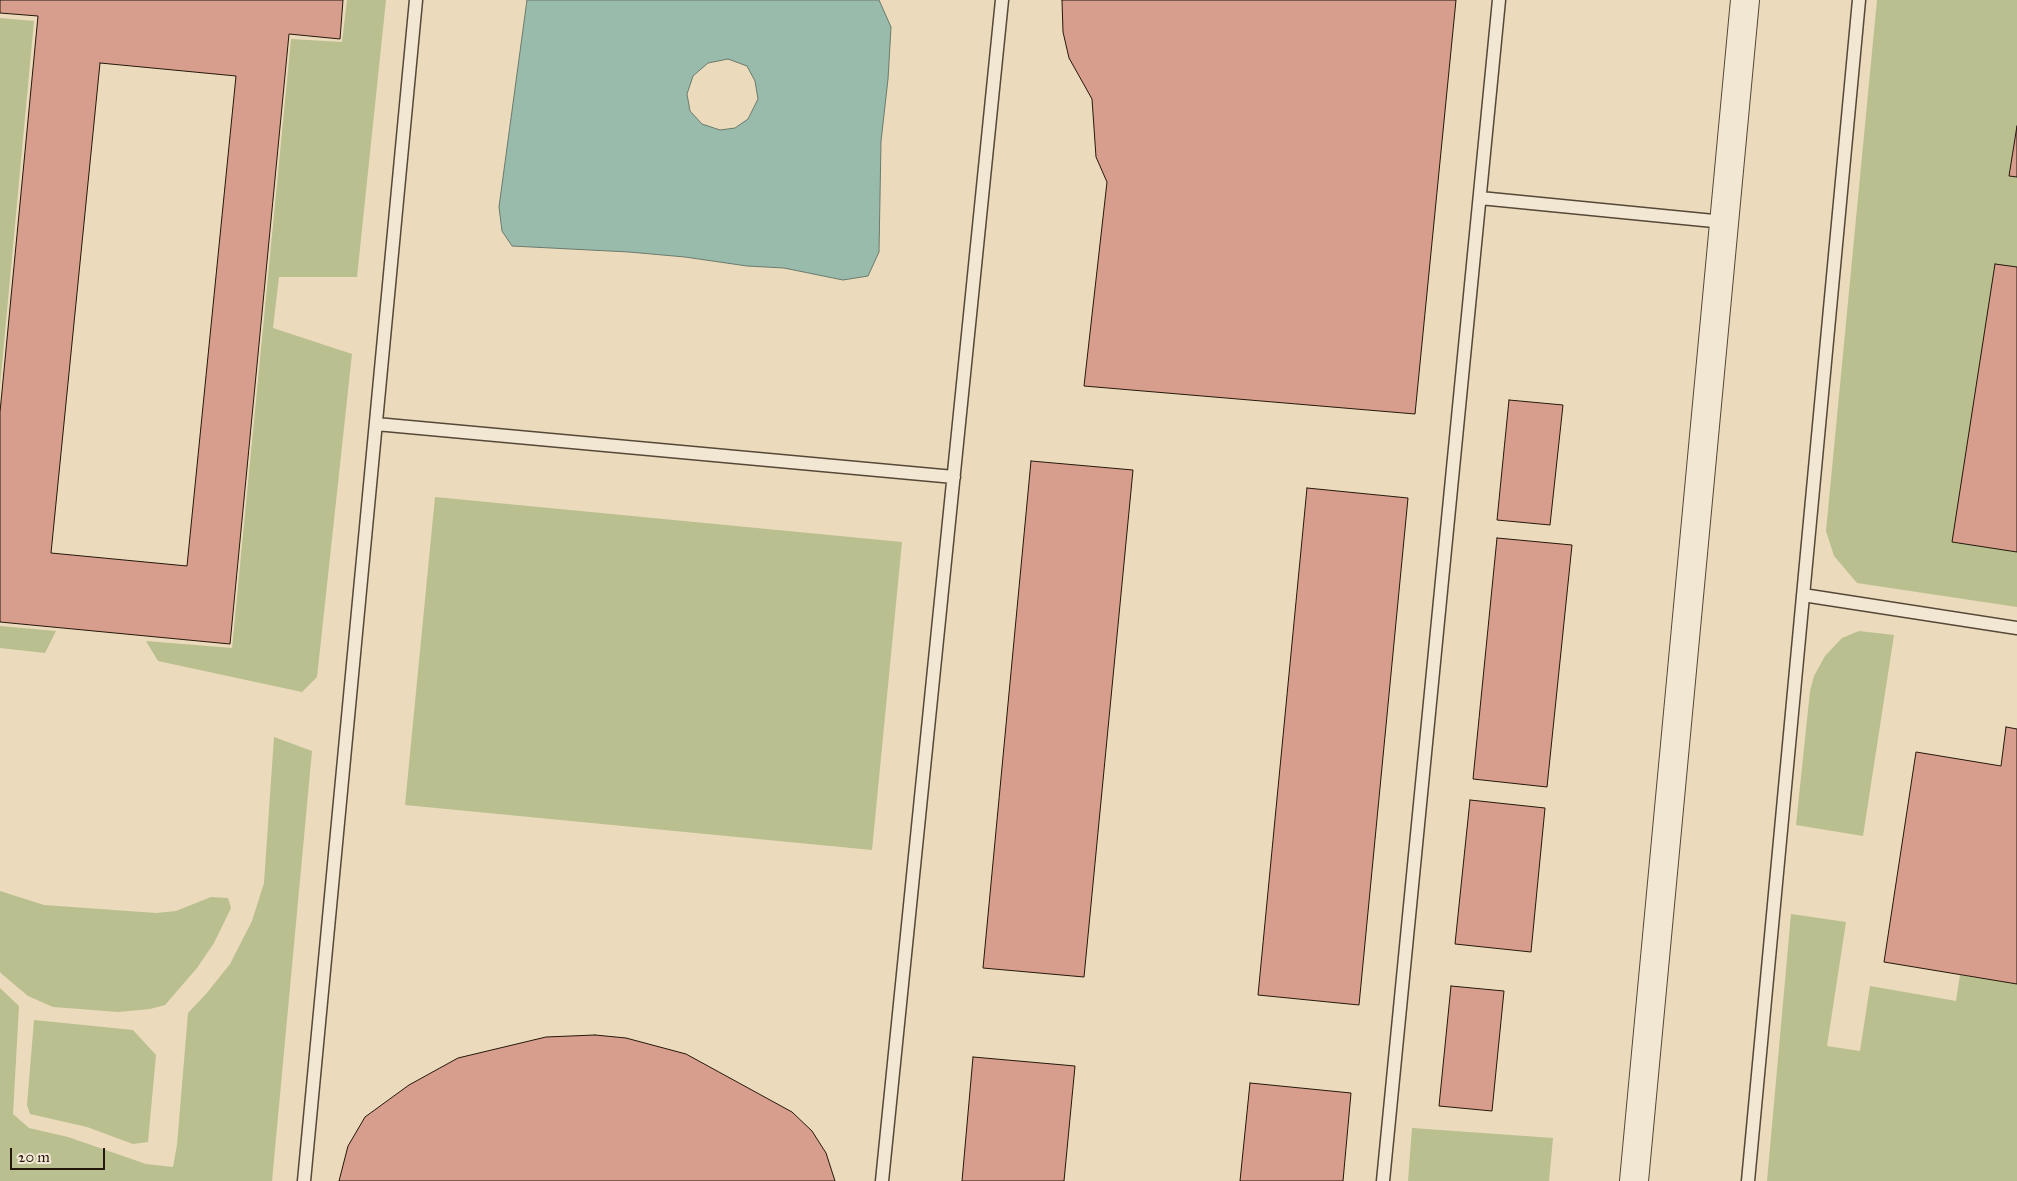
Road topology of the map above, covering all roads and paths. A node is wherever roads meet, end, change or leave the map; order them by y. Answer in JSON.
{"nodes":[{"id":1,"x":416,"y":0,"type":"edge"},
{"id":2,"x":1002,"y":0,"type":"edge"},
{"id":3,"x":1499,"y":0,"type":"edge"},
{"id":4,"x":1745,"y":0,"type":"edge"},
{"id":5,"x":1859,"y":0,"type":"edge"},
{"id":6,"x":1480,"y":198,"type":"junction"},
{"id":7,"x":1724,"y":222,"type":"junction"},
{"id":8,"x":376,"y":424,"type":"junction"},
{"id":9,"x":954,"y":477,"type":"junction"},
{"id":10,"x":1803,"y":595,"type":"junction"},
{"id":11,"x":2017,"y":628,"type":"edge"},
{"id":12,"x":304,"y":1181,"type":"edge"},
{"id":13,"x":882,"y":1181,"type":"edge"},
{"id":14,"x":1383,"y":1181,"type":"edge"},
{"id":15,"x":1634,"y":1181,"type":"edge"},
{"id":16,"x":1748,"y":1181,"type":"edge"}],
"edges":[{"from":1,"to":8,"type":"lane"},
{"from":2,"to":9,"type":"lane"},
{"from":3,"to":6,"type":"lane"},
{"from":4,"to":7,"type":"street"},
{"from":5,"to":10,"type":"lane"},
{"from":6,"to":7,"type":"lane"},
{"from":6,"to":14,"type":"lane"},
{"from":7,"to":15,"type":"street"},
{"from":8,"to":9,"type":"lane"},
{"from":8,"to":12,"type":"lane"},
{"from":9,"to":13,"type":"lane"},
{"from":10,"to":11,"type":"lane"},
{"from":10,"to":16,"type":"lane"}]}
